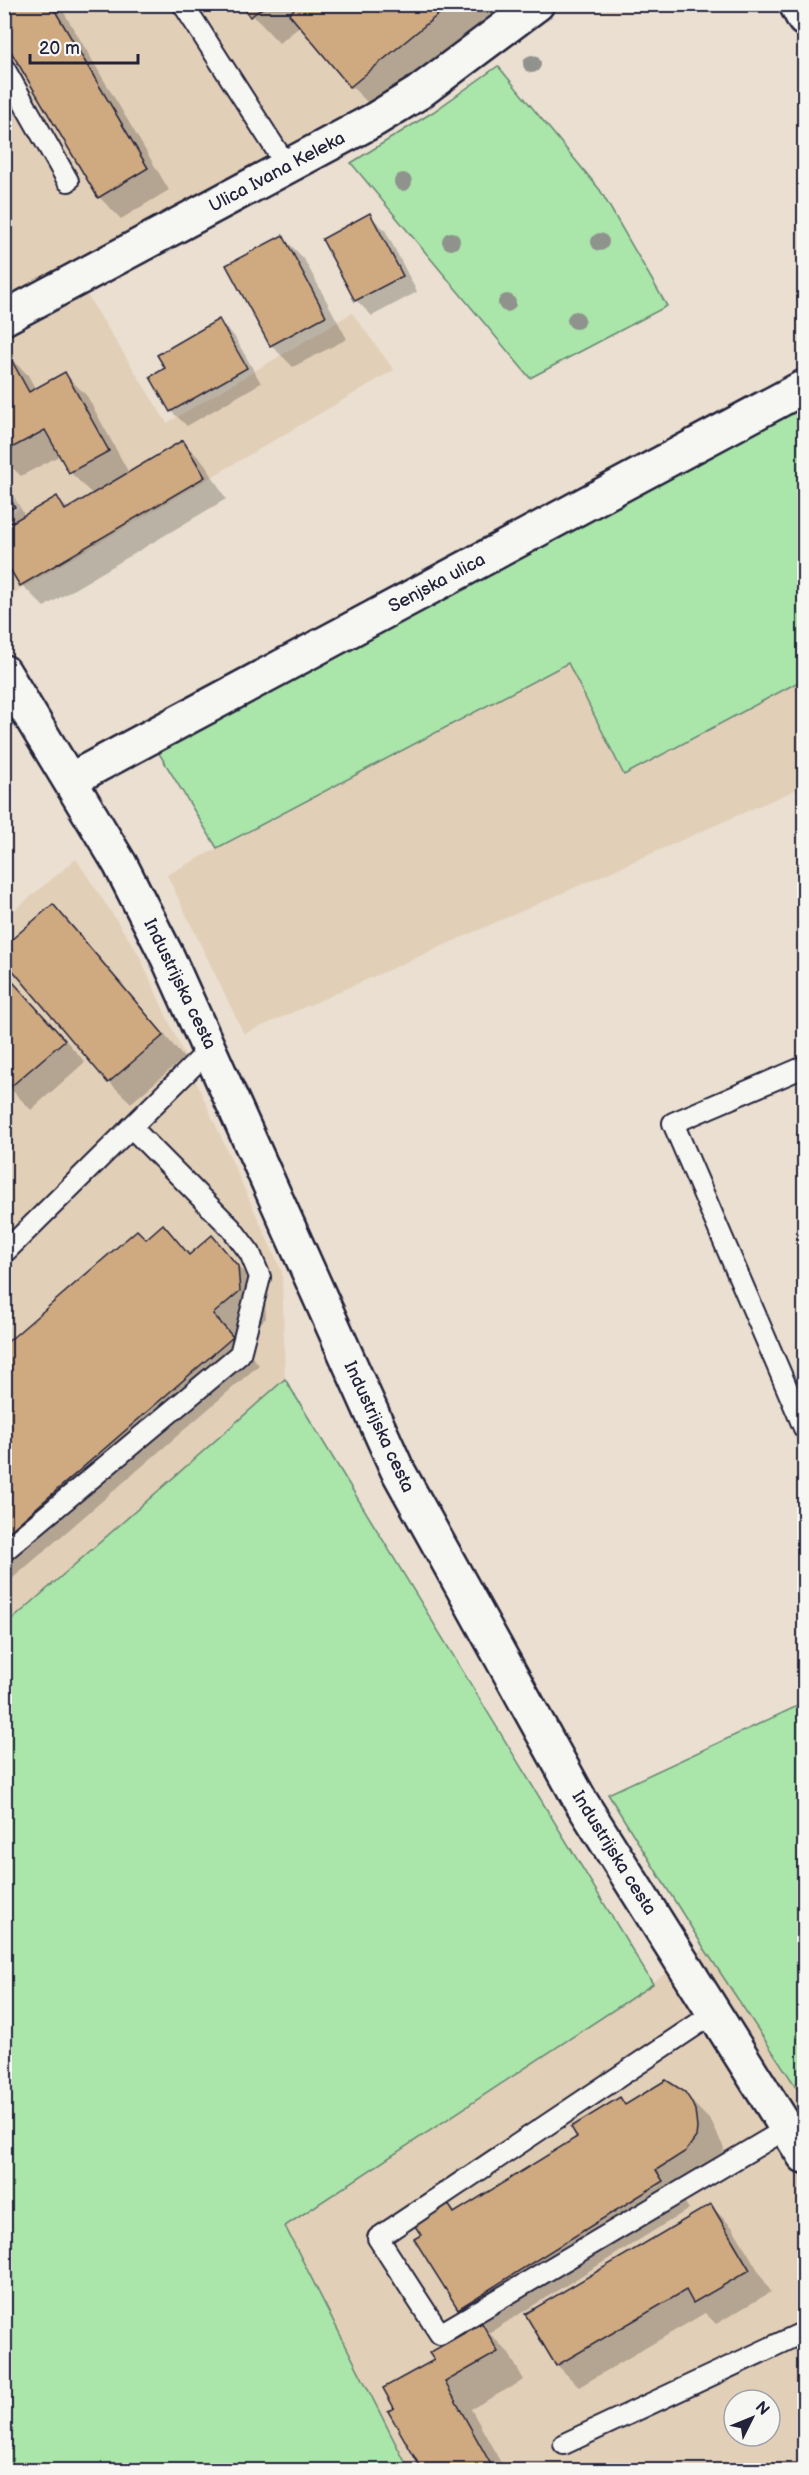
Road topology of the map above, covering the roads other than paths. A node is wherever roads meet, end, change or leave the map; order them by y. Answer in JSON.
{"nodes":[{"id":1,"x":183,"y":4,"type":"edge"},
{"id":2,"x":537,"y":4,"type":"edge"},
{"id":3,"x":796,"y":4,"type":"edge"},
{"id":4,"x":804,"y":19,"type":"edge"},
{"id":5,"x":4,"y":68,"type":"edge"},
{"id":6,"x":288,"y":168,"type":"junction"},
{"id":7,"x":68,"y":181,"type":"dead end"},
{"id":8,"x":4,"y":318,"type":"edge"},
{"id":9,"x":804,"y":387,"type":"edge"},
{"id":10,"x":4,"y":672,"type":"edge"},
{"id":11,"x":69,"y":780,"type":"junction"},
{"id":12,"x":211,"y":1048,"type":"junction"},
{"id":13,"x":804,"y":1066,"type":"edge"},
{"id":14,"x":131,"y":1127,"type":"junction"},
{"id":15,"x":4,"y":1253,"type":"edge"},
{"id":16,"x":804,"y":1428,"type":"edge"},
{"id":17,"x":4,"y":1551,"type":"edge"},
{"id":18,"x":714,"y":2013,"type":"junction"},
{"id":19,"x":786,"y":2129,"type":"junction"},
{"id":20,"x":804,"y":2156,"type":"edge"},
{"id":21,"x":804,"y":2332,"type":"edge"},
{"id":22,"x":564,"y":2445,"type":"dead end"}],
"edges":[{"from":1,"to":6,"type":"lane"},
{"from":2,"to":6,"type":"street","name":"Ulica Ivana Keleka"},
{"from":3,"to":4,"type":"street"},
{"from":5,"to":7,"type":"lane"},
{"from":6,"to":8,"type":"street","name":"Ulica Ivana Keleka"},
{"from":9,"to":11,"type":"street","name":"Senjska ulica"},
{"from":10,"to":11,"type":"street","name":"Industrijska cesta"},
{"from":11,"to":12,"type":"street","name":"Industrijska cesta"},
{"from":12,"to":14,"type":"lane"},
{"from":12,"to":18,"type":"street","name":"Industrijska cesta"},
{"from":13,"to":16,"type":"lane"},
{"from":14,"to":15,"type":"lane"},
{"from":14,"to":17,"type":"lane"},
{"from":18,"to":19,"type":"street","name":"Industrijska cesta"},
{"from":18,"to":19,"type":"lane"},
{"from":19,"to":20,"type":"street","name":"Industrijska cesta"},
{"from":21,"to":22,"type":"lane"}]}
